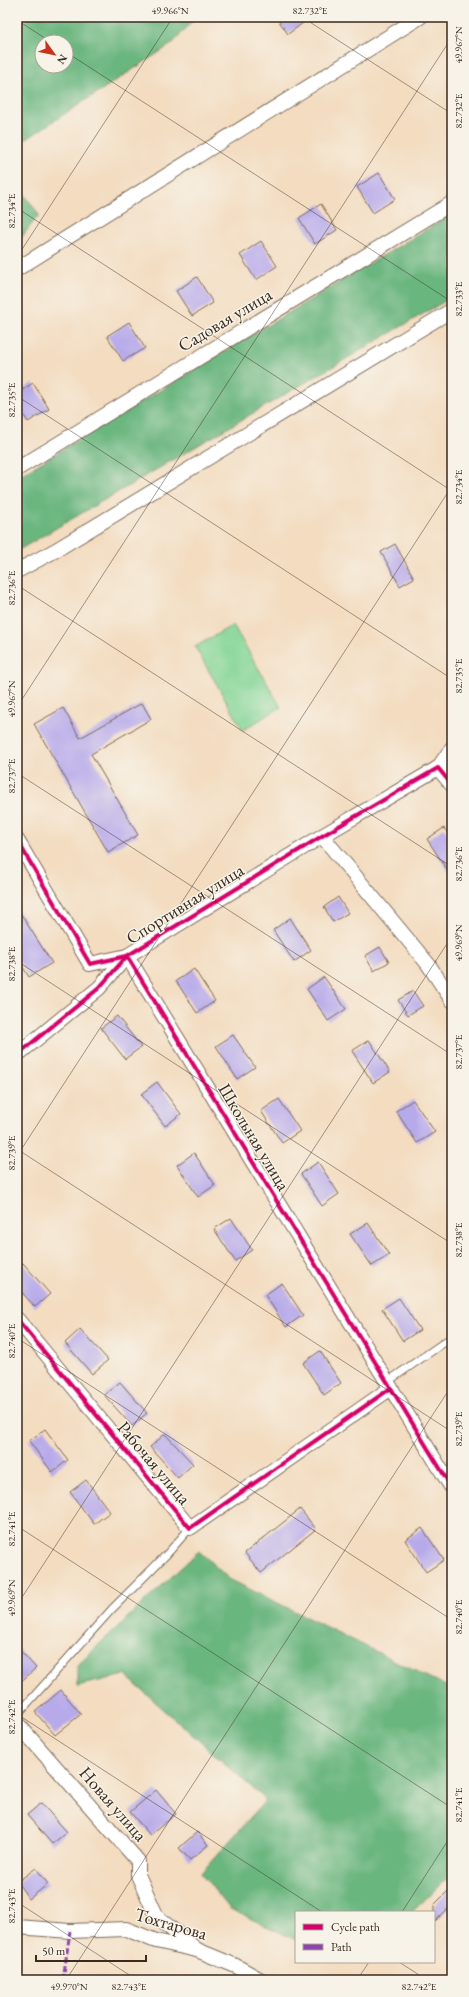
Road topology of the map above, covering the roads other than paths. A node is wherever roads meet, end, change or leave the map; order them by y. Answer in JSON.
{"nodes":[{"id":1,"x":420,"y":17,"type":"edge"},
{"id":2,"x":452,"y":204,"type":"edge"},
{"id":3,"x":17,"y":269,"type":"edge"},
{"id":4,"x":452,"y":310,"type":"edge"},
{"id":5,"x":17,"y":469,"type":"edge"},
{"id":6,"x":17,"y":571,"type":"edge"},
{"id":7,"x":452,"y":748,"type":"edge"},
{"id":8,"x":438,"y":768,"type":"junction"},
{"id":9,"x":452,"y":785,"type":"edge"},
{"id":10,"x":322,"y":836,"type":"junction"},
{"id":11,"x":17,"y":840,"type":"edge"},
{"id":12,"x":127,"y":956,"type":"junction"},
{"id":13,"x":452,"y":1000,"type":"edge"},
{"id":14,"x":17,"y":1055,"type":"edge"},
{"id":15,"x":17,"y":1319,"type":"edge"},
{"id":16,"x":452,"y":1337,"type":"edge"},
{"id":17,"x":389,"y":1385,"type":"junction"},
{"id":18,"x":452,"y":1488,"type":"edge"},
{"id":19,"x":190,"y":1528,"type":"junction"},
{"id":20,"x":17,"y":1715,"type":"edge"},
{"id":21,"x":17,"y":1723,"type":"edge"},
{"id":22,"x":17,"y":1927,"type":"edge"},
{"id":23,"x":197,"y":1950,"type":"junction"},
{"id":24,"x":261,"y":1980,"type":"edge"}],
"edges":[{"from":1,"to":3,"type":"street"},
{"from":2,"to":5,"type":"street","name":"Садовая улица"},
{"from":4,"to":6,"type":"street"},
{"from":7,"to":8,"type":"street"},
{"from":8,"to":9,"type":"street"},
{"from":8,"to":10,"type":"street","name":"Спортивная улица"},
{"from":10,"to":12,"type":"street","name":"Спортивная улица"},
{"from":10,"to":13,"type":"street"},
{"from":11,"to":12,"type":"street"},
{"from":12,"to":14,"type":"street","name":"Спортивная улица"},
{"from":12,"to":17,"type":"street","name":"Школьная улица"},
{"from":15,"to":19,"type":"street","name":"Рабочая улица"},
{"from":16,"to":17,"type":"lane"},
{"from":17,"to":18,"type":"street","name":"Школьная улица"},
{"from":17,"to":19,"type":"street","name":"Рабочая улица"},
{"from":19,"to":20,"type":"lane"},
{"from":21,"to":23,"type":"street","name":"Новая улица"},
{"from":22,"to":23,"type":"street","name":"Тохтарова"},
{"from":23,"to":24,"type":"street","name":"Тохтарова"}]}
